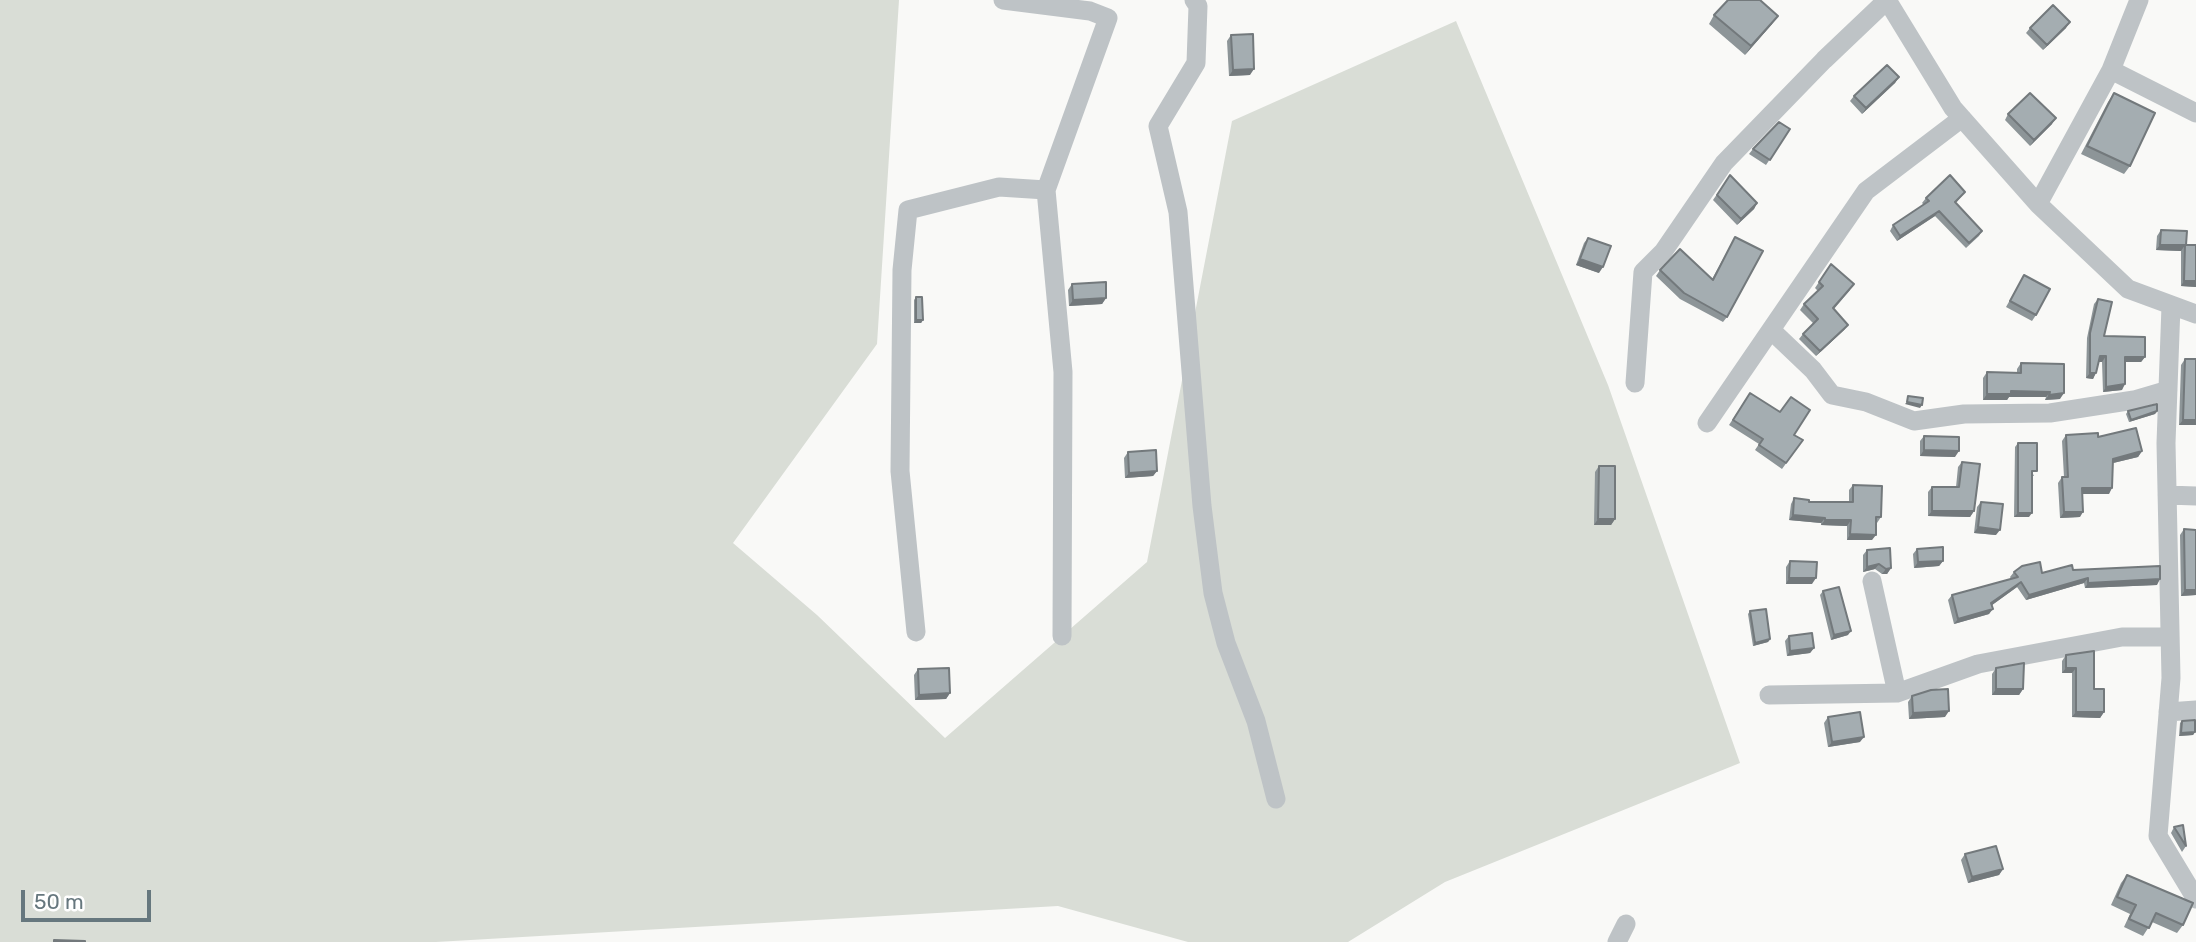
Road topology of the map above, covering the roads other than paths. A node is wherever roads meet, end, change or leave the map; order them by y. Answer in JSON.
{"nodes":[{"id":1,"x":1003,"y":0,"type":"edge"},
{"id":2,"x":1194,"y":0,"type":"edge"},
{"id":3,"x":2139,"y":0,"type":"edge"},
{"id":4,"x":1092,"y":6,"type":"edge"},
{"id":5,"x":2111,"y":70,"type":"junction"},
{"id":6,"x":2196,"y":113,"type":"edge"},
{"id":7,"x":1962,"y":118,"type":"junction"},
{"id":8,"x":1046,"y":190,"type":"junction"},
{"id":9,"x":2038,"y":204,"type":"junction"},
{"id":10,"x":2171,"y":306,"type":"junction"},
{"id":11,"x":2196,"y":314,"type":"edge"},
{"id":12,"x":1771,"y":330,"type":"junction"},
{"id":13,"x":1635,"y":383,"type":"dead end"},
{"id":14,"x":2168,"y":390,"type":"junction"},
{"id":15,"x":1707,"y":423,"type":"dead end"},
{"id":16,"x":2167,"y":495,"type":"junction"},
{"id":17,"x":2196,"y":496,"type":"edge"},
{"id":18,"x":1872,"y":581,"type":"dead end"},
{"id":19,"x":916,"y":632,"type":"dead end"},
{"id":20,"x":1062,"y":636,"type":"dead end"},
{"id":21,"x":2170,"y":637,"type":"junction"},
{"id":22,"x":1897,"y":693,"type":"junction"},
{"id":23,"x":1769,"y":695,"type":"dead end"},
{"id":24,"x":2196,"y":710,"type":"edge"},
{"id":25,"x":2168,"y":712,"type":"junction"},
{"id":26,"x":1276,"y":799,"type":"dead end"},
{"id":27,"x":2196,"y":899,"type":"edge"},
{"id":28,"x":1626,"y":923,"type":"dead end"},
{"id":29,"x":1616,"y":942,"type":"edge"}],
"edges":[{"from":1,"to":4,"type":"street"},
{"from":2,"to":26,"type":"street"},
{"from":3,"to":5,"type":"street"},
{"from":4,"to":8,"type":"street"},
{"from":5,"to":6,"type":"street"},
{"from":5,"to":9,"type":"street"},
{"from":7,"to":9,"type":"street"},
{"from":7,"to":12,"type":"street"},
{"from":7,"to":13,"type":"street"},
{"from":8,"to":19,"type":"street"},
{"from":8,"to":20,"type":"street"},
{"from":9,"to":10,"type":"street"},
{"from":10,"to":11,"type":"street"},
{"from":10,"to":14,"type":"street"},
{"from":12,"to":14,"type":"street"},
{"from":12,"to":15,"type":"street"},
{"from":14,"to":16,"type":"street"},
{"from":16,"to":17,"type":"street"},
{"from":16,"to":21,"type":"street"},
{"from":18,"to":22,"type":"street"},
{"from":21,"to":22,"type":"street"},
{"from":21,"to":25,"type":"street"},
{"from":22,"to":23,"type":"street"},
{"from":24,"to":25,"type":"street"},
{"from":25,"to":27,"type":"street"},
{"from":28,"to":29,"type":"street"}]}
